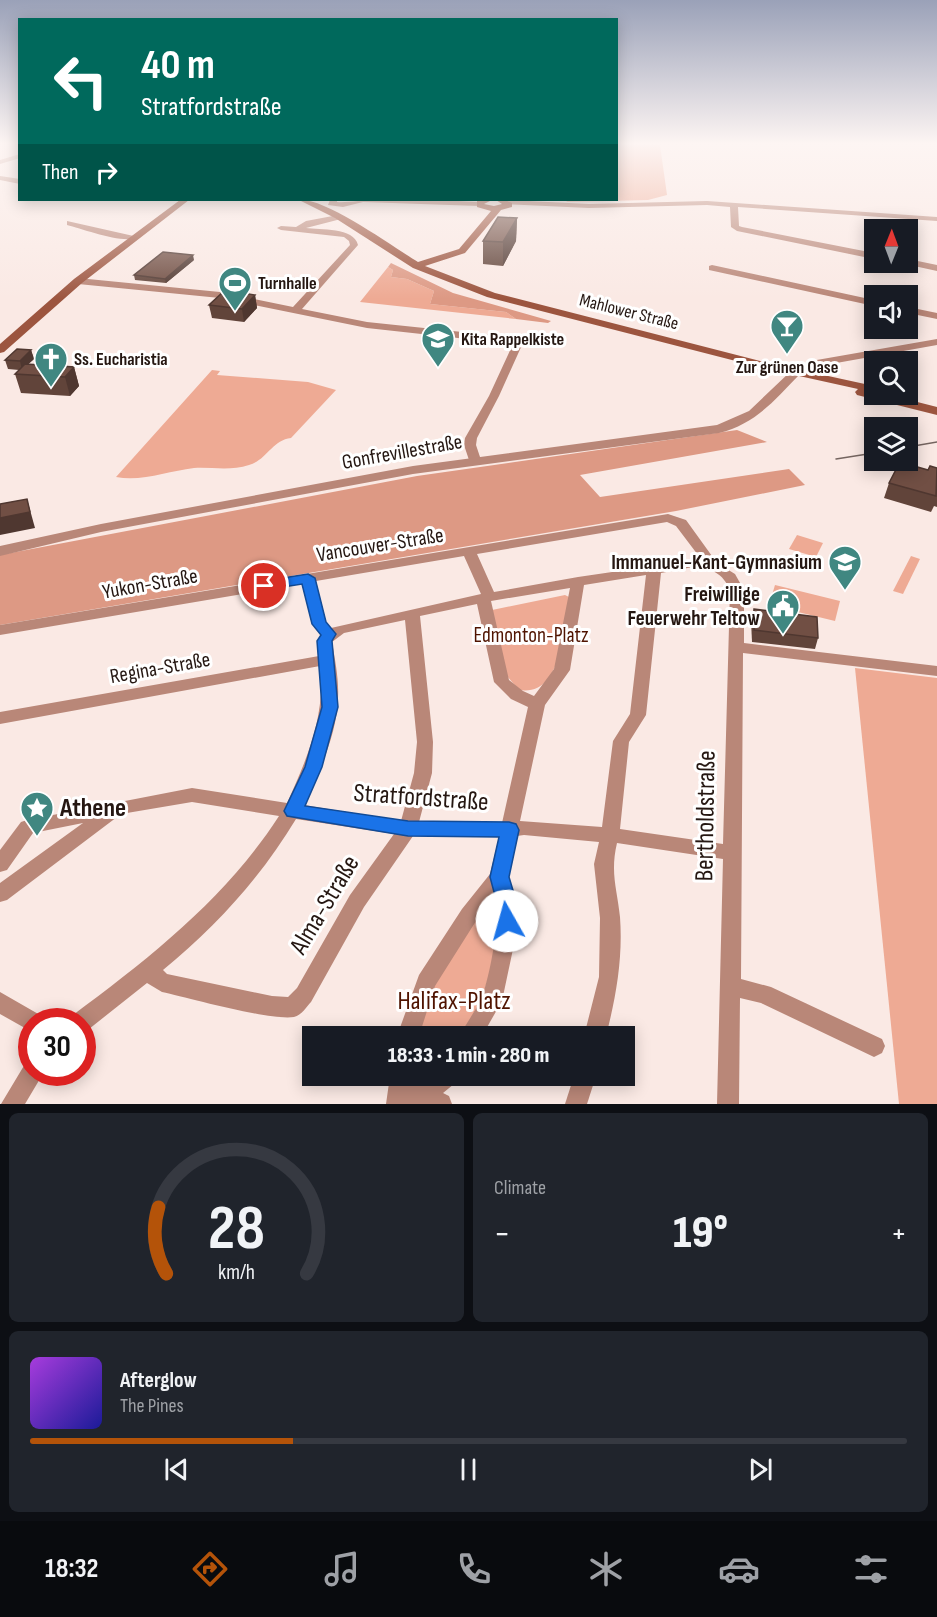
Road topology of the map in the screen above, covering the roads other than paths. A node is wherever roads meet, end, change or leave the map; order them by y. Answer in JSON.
{"nodes":[{"id":1,"x":184,"y":201,"type":"edge"},
{"id":2,"x":305,"y":201,"type":"edge"},
{"id":3,"x":331,"y":201,"type":"edge"},
{"id":4,"x":357,"y":201,"type":"edge"},
{"id":5,"x":394,"y":201,"type":"edge"},
{"id":6,"x":503,"y":203,"type":"edge"},
{"id":7,"x":485,"y":204,"type":"edge"},
{"id":8,"x":734,"y":205,"type":"junction"},
{"id":9,"x":338,"y":217,"type":"junction"},
{"id":10,"x":884,"y":217,"type":"joint"},
{"id":11,"x":937,"y":219,"type":"edge"},
{"id":12,"x":485,"y":221,"type":"junction"},
{"id":13,"x":70,"y":223,"type":"dead end"},
{"id":14,"x":281,"y":228,"type":"dead end"},
{"id":15,"x":299,"y":230,"type":"junction"},
{"id":16,"x":134,"y":237,"type":"junction"},
{"id":17,"x":864,"y":254,"type":"edge"},
{"id":18,"x":421,"y":264,"type":"junction"},
{"id":19,"x":918,"y":264,"type":"edge"},
{"id":20,"x":712,"y":268,"type":"dead end"},
{"id":21,"x":937,"y":268,"type":"edge"},
{"id":22,"x":78,"y":281,"type":"junction"},
{"id":23,"x":864,"y":301,"type":"edge"},
{"id":24,"x":296,"y":310,"type":"junction"},
{"id":25,"x":918,"y":312,"type":"edge"},
{"id":26,"x":937,"y":316,"type":"edge"},
{"id":27,"x":519,"y":341,"type":"junction"},
{"id":28,"x":937,"y":342,"type":"edge"},
{"id":29,"x":533,"y":343,"type":"dead end"},
{"id":30,"x":0,"y":350,"type":"edge"},
{"id":31,"x":795,"y":373,"type":"junction"},
{"id":32,"x":864,"y":387,"type":"edge"},
{"id":33,"x":918,"y":399,"type":"edge"},
{"id":34,"x":937,"y":404,"type":"edge"},
{"id":35,"x":937,"y":411,"type":"edge"},
{"id":36,"x":475,"y":460,"type":"junction"},
{"id":37,"x":0,"y":551,"type":"edge"},
{"id":38,"x":469,"y":552,"type":"junction"},
{"id":39,"x":712,"y":565,"type":"junction"},
{"id":40,"x":654,"y":569,"type":"junction"},
{"id":41,"x":731,"y":576,"type":"joint"},
{"id":42,"x":308,"y":578,"type":"junction"},
{"id":43,"x":579,"y":581,"type":"junction"},
{"id":44,"x":486,"y":598,"type":"junction"},
{"id":45,"x":412,"y":613,"type":"junction"},
{"id":46,"x":0,"y":630,"type":"edge"},
{"id":47,"x":329,"y":634,"type":"junction"},
{"id":48,"x":736,"y":647,"type":"junction"},
{"id":49,"x":327,"y":660,"type":"junction"},
{"id":50,"x":937,"y":671,"type":"edge"},
{"id":51,"x":537,"y":704,"type":"junction"},
{"id":52,"x":0,"y":718,"type":"edge"},
{"id":53,"x":116,"y":808,"type":"junction"},
{"id":54,"x":293,"y":811,"type":"junction"},
{"id":55,"x":408,"y":829,"type":"junction"},
{"id":56,"x":509,"y":830,"type":"junction"},
{"id":57,"x":610,"y":835,"type":"junction"},
{"id":58,"x":733,"y":853,"type":"junction"},
{"id":59,"x":0,"y":864,"type":"edge"},
{"id":60,"x":500,"y":877,"type":"junction"},
{"id":61,"x":0,"y":894,"type":"edge"},
{"id":62,"x":148,"y":971,"type":"junction"},
{"id":63,"x":730,"y":986,"type":"junction"},
{"id":64,"x":0,"y":1002,"type":"edge"},
{"id":65,"x":96,"y":1011,"type":"edge"},
{"id":66,"x":18,"y":1013,"type":"edge"},
{"id":67,"x":411,"y":1026,"type":"edge"},
{"id":68,"x":477,"y":1026,"type":"edge"},
{"id":69,"x":597,"y":1026,"type":"edge"},
{"id":70,"x":874,"y":1046,"type":"dead end"},
{"id":71,"x":24,"y":1086,"type":"edge"},
{"id":72,"x":400,"y":1086,"type":"edge"},
{"id":73,"x":582,"y":1086,"type":"edge"},
{"id":74,"x":433,"y":1099,"type":"edge"},
{"id":75,"x":398,"y":1102,"type":"edge"},
{"id":76,"x":12,"y":1104,"type":"edge"},
{"id":77,"x":576,"y":1104,"type":"edge"},
{"id":78,"x":728,"y":1104,"type":"edge"}],
"edges":[{"from":1,"to":16,"type":"main road"},
{"from":2,"to":9,"type":"main road","name":"Mahlower Straße"},
{"from":3,"to":4,"type":"street"},
{"from":5,"to":7,"type":"street"},
{"from":6,"to":7,"type":"main road"},
{"from":6,"to":8,"type":"street"},
{"from":6,"to":12,"type":"main road"},
{"from":7,"to":12,"type":"main road"},
{"from":8,"to":10,"type":"street"},
{"from":8,"to":17,"type":"street"},
{"from":9,"to":15,"type":"street"},
{"from":9,"to":18,"type":"main road","name":"Mahlower Straße"},
{"from":10,"to":11,"type":"street"},
{"from":12,"to":18,"type":"main road"},
{"from":13,"to":16,"type":"street"},
{"from":14,"to":15,"type":"street"},
{"from":15,"to":24,"type":"street"},
{"from":16,"to":22,"type":"main road"},
{"from":18,"to":31,"type":"main road","name":"Mahlower Straße"},
{"from":19,"to":21,"type":"street"},
{"from":20,"to":23,"type":"street"},
{"from":22,"to":24,"type":"street"},
{"from":22,"to":30,"type":"main road"},
{"from":24,"to":27,"type":"street"},
{"from":25,"to":26,"type":"street"},
{"from":27,"to":29,"type":"street"},
{"from":27,"to":36,"type":"street"},
{"from":28,"to":31,"type":"street"},
{"from":31,"to":32,"type":"main road","name":"Mahlower Straße"},
{"from":31,"to":35,"type":"main road","name":"Mahlower Straße"},
{"from":31,"to":36,"type":"street","name":"Gonfrevillestraße"},
{"from":33,"to":34,"type":"main road"},
{"from":36,"to":37,"type":"street","name":"Gonfrevillestraße"},
{"from":38,"to":39,"type":"street","name":"Vancouver-Straße"},
{"from":38,"to":42,"type":"street","name":"Vancouver-Straße"},
{"from":38,"to":44,"type":"street","name":"Vancouver-Straße"},
{"from":39,"to":40,"type":"street","name":"Vancouver-Straße"},
{"from":39,"to":41,"type":"street","name":"Vancouver-Straße"},
{"from":40,"to":43,"type":"street","name":"Vancouver-Straße"},
{"from":40,"to":57,"type":"street"},
{"from":41,"to":48,"type":"street","name":"Bertholdstraße"},
{"from":42,"to":46,"type":"street","name":"Yukon-Straße"},
{"from":42,"to":47,"type":"street","name":"Vancouver-Straße"},
{"from":43,"to":44,"type":"street","name":"Vancouver-Straße"},
{"from":43,"to":51,"type":"street"},
{"from":44,"to":45,"type":"street","name":"Vancouver-Straße"},
{"from":44,"to":51,"type":"street"},
{"from":45,"to":47,"type":"street","name":"Vancouver-Straße"},
{"from":45,"to":55,"type":"street","name":"Alma-Straße"},
{"from":47,"to":49,"type":"street"},
{"from":48,"to":50,"type":"street"},
{"from":48,"to":58,"type":"street","name":"Bertholdstraße"},
{"from":49,"to":52,"type":"street","name":"Regina-Straße"},
{"from":49,"to":54,"type":"street"},
{"from":51,"to":56,"type":"street"},
{"from":53,"to":54,"type":"street","name":"Stratfordstraße"},
{"from":53,"to":59,"type":"street","name":"Stratfordstraße"},
{"from":53,"to":61,"type":"street"},
{"from":54,"to":55,"type":"street","name":"Stratfordstraße"},
{"from":54,"to":62,"type":"street"},
{"from":55,"to":56,"type":"street","name":"Stratfordstraße"},
{"from":55,"to":62,"type":"street","name":"Alma-Straße"},
{"from":56,"to":57,"type":"street","name":"Stratfordstraße"},
{"from":56,"to":60,"type":"street"},
{"from":57,"to":58,"type":"street","name":"Stratfordstraße"},
{"from":57,"to":69,"type":"street"},
{"from":58,"to":63,"type":"street","name":"Bertholdstraße"},
{"from":60,"to":67,"type":"street"},
{"from":60,"to":68,"type":"street"},
{"from":62,"to":65,"type":"street"},
{"from":63,"to":70,"type":"street"},
{"from":63,"to":78,"type":"street","name":"Bertholdstraße"},
{"from":64,"to":66,"type":"street"},
{"from":71,"to":76,"type":"street"},
{"from":72,"to":75,"type":"street"},
{"from":73,"to":77,"type":"street"},
{"from":74,"to":75,"type":"street"}]}
